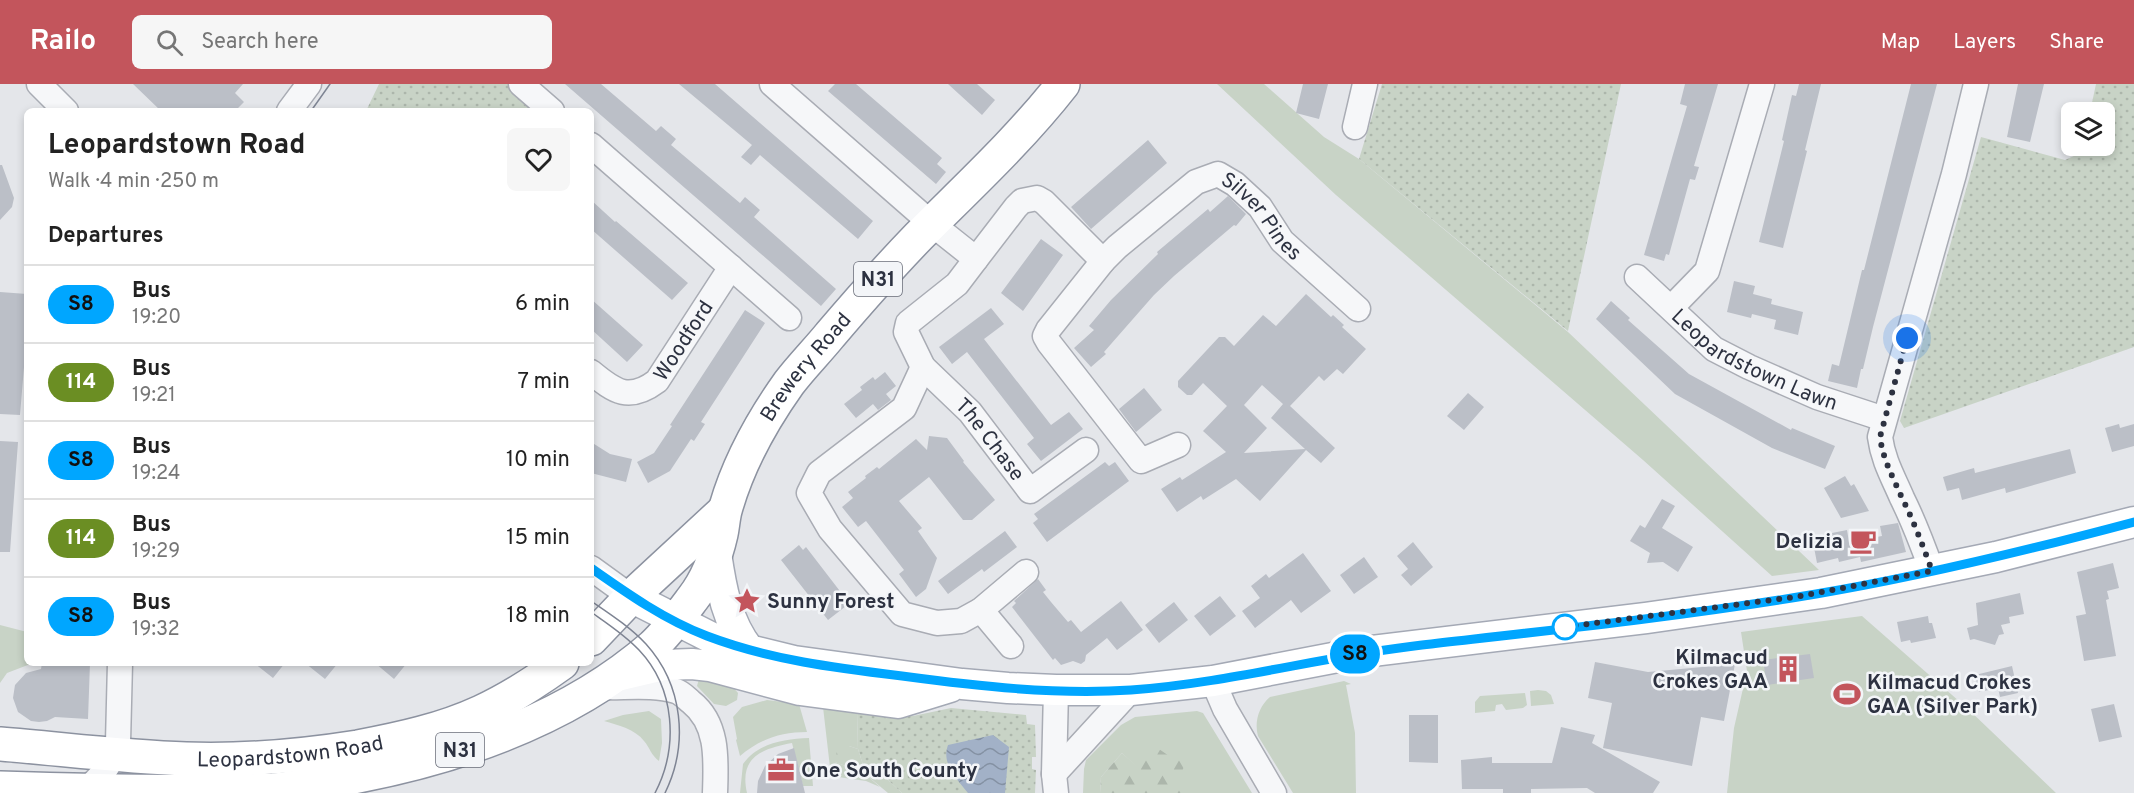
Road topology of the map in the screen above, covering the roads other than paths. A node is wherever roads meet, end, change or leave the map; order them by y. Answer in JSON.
{"nodes":[{"id":1,"x":39,"y":84,"type":"edge"},
{"id":2,"x":309,"y":84,"type":"edge"},
{"id":3,"x":521,"y":84,"type":"edge"},
{"id":4,"x":772,"y":84,"type":"edge"},
{"id":5,"x":1063,"y":84,"type":"edge"},
{"id":6,"x":1365,"y":84,"type":"edge"},
{"id":7,"x":1762,"y":84,"type":"edge"},
{"id":8,"x":1976,"y":84,"type":"edge"},
{"id":9,"x":63,"y":108,"type":"edge"},
{"id":10,"x":292,"y":108,"type":"edge"},
{"id":11,"x":549,"y":108,"type":"edge"},
{"id":12,"x":1355,"y":127,"type":"dead end"},
{"id":13,"x":594,"y":148,"type":"edge"},
{"id":14,"x":932,"y":224,"type":"junction"},
{"id":15,"x":976,"y":259,"type":"junction"},
{"id":16,"x":1103,"y":261,"type":"junction"},
{"id":17,"x":731,"y":267,"type":"junction"},
{"id":18,"x":1637,"y":277,"type":"dead end"},
{"id":19,"x":1671,"y":308,"type":"junction"},
{"id":20,"x":1358,"y":309,"type":"dead end"},
{"id":21,"x":789,"y":318,"type":"dead end"},
{"id":22,"x":923,"y":367,"type":"junction"},
{"id":23,"x":594,"y":374,"type":"edge"},
{"id":24,"x":1884,"y":419,"type":"junction"},
{"id":25,"x":1179,"y":445,"type":"dead end"},
{"id":26,"x":1086,"y":450,"type":"dead end"},
{"id":27,"x":724,"y":511,"type":"junction"},
{"id":28,"x":2134,"y":522,"type":"edge"},
{"id":29,"x":716,"y":553,"type":"junction"},
{"id":30,"x":594,"y":570,"type":"edge"},
{"id":31,"x":1932,"y":571,"type":"junction"},
{"id":32,"x":1026,"y":572,"type":"dead end"},
{"id":33,"x":631,"y":597,"type":"junction"},
{"id":34,"x":981,"y":610,"type":"junction"},
{"id":35,"x":675,"y":621,"type":"junction"},
{"id":36,"x":594,"y":636,"type":"edge"},
{"id":37,"x":1011,"y":646,"type":"dead end"},
{"id":38,"x":749,"y":650,"type":"junction"},
{"id":39,"x":120,"y":666,"type":"edge"},
{"id":40,"x":555,"y":666,"type":"edge"},
{"id":41,"x":1213,"y":681,"type":"junction"},
{"id":42,"x":605,"y":682,"type":"junction"},
{"id":43,"x":962,"y":684,"type":"junction"},
{"id":44,"x":1056,"y":690,"type":"junction"},
{"id":45,"x":1131,"y":690,"type":"junction"},
{"id":46,"x":0,"y":744,"type":"edge"},
{"id":47,"x":116,"y":754,"type":"junction"},
{"id":48,"x":1055,"y":784,"type":"edge"},
{"id":49,"x":0,"y":788,"type":"edge"},
{"id":50,"x":80,"y":792,"type":"edge"},
{"id":51,"x":715,"y":793,"type":"edge"},
{"id":52,"x":1274,"y":793,"type":"edge"}],
"edges":[{"from":1,"to":9,"type":"street"},
{"from":2,"to":10,"type":"street"},
{"from":3,"to":11,"type":"street"},
{"from":4,"to":14,"type":"street"},
{"from":5,"to":14,"type":"highway","name":"Brewery Road","number":"N31"},
{"from":6,"to":12,"type":"street"},
{"from":7,"to":19,"type":"street"},
{"from":8,"to":24,"type":"street"},
{"from":13,"to":17,"type":"street"},
{"from":14,"to":15,"type":"street"},
{"from":14,"to":27,"type":"highway","name":"Brewery Road","number":"N31"},
{"from":15,"to":16,"type":"street"},
{"from":15,"to":22,"type":"street","name":"The Chase"},
{"from":16,"to":20,"type":"street","name":"Silver Pines"},
{"from":16,"to":25,"type":"street","name":"Silver Pines"},
{"from":17,"to":21,"type":"street"},
{"from":17,"to":23,"type":"street","name":"Woodford"},
{"from":18,"to":19,"type":"street","name":"Leopardstown Lawn"},
{"from":19,"to":24,"type":"street","name":"Leopardstown Lawn"},
{"from":22,"to":26,"type":"street","name":"The Chase"},
{"from":22,"to":34,"type":"street"},
{"from":24,"to":31,"type":"street"},
{"from":27,"to":29,"type":"highway","name":"Brewery Road","number":"N31"},
{"from":27,"to":33,"type":"highway","name":"Brewery Road","number":"N31"},
{"from":28,"to":31,"type":"main road"},
{"from":29,"to":35,"type":"highway","name":"Brewery Road","number":"N31"},
{"from":29,"to":38,"type":"main road"},
{"from":30,"to":33,"type":"street"},
{"from":31,"to":41,"type":"main road"},
{"from":32,"to":34,"type":"street"},
{"from":33,"to":35,"type":"main road"},
{"from":33,"to":36,"type":"highway","number":"N31"},
{"from":34,"to":37,"type":"street"},
{"from":35,"to":38,"type":"main road"},
{"from":35,"to":42,"type":"highway","name":"Leopardstown Road","number":"N31"},
{"from":38,"to":43,"type":"main road"},
{"from":39,"to":47,"type":"street"},
{"from":40,"to":47,"type":"highway","name":"Leopardstown Road","number":"N31"},
{"from":41,"to":45,"type":"main road"},
{"from":41,"to":52,"type":"street"},
{"from":42,"to":43,"type":"main road"},
{"from":42,"to":50,"type":"highway","name":"Leopardstown Road","number":"N31"},
{"from":42,"to":51,"type":"street"},
{"from":43,"to":44,"type":"main road"},
{"from":44,"to":45,"type":"main road"},
{"from":44,"to":48,"type":"street"},
{"from":45,"to":48,"type":"street"},
{"from":46,"to":47,"type":"highway","name":"Leopardstown Road","number":"N31"},
{"from":47,"to":50,"type":"street"},
{"from":49,"to":50,"type":"highway","name":"Leopardstown Road","number":"N31"}]}
